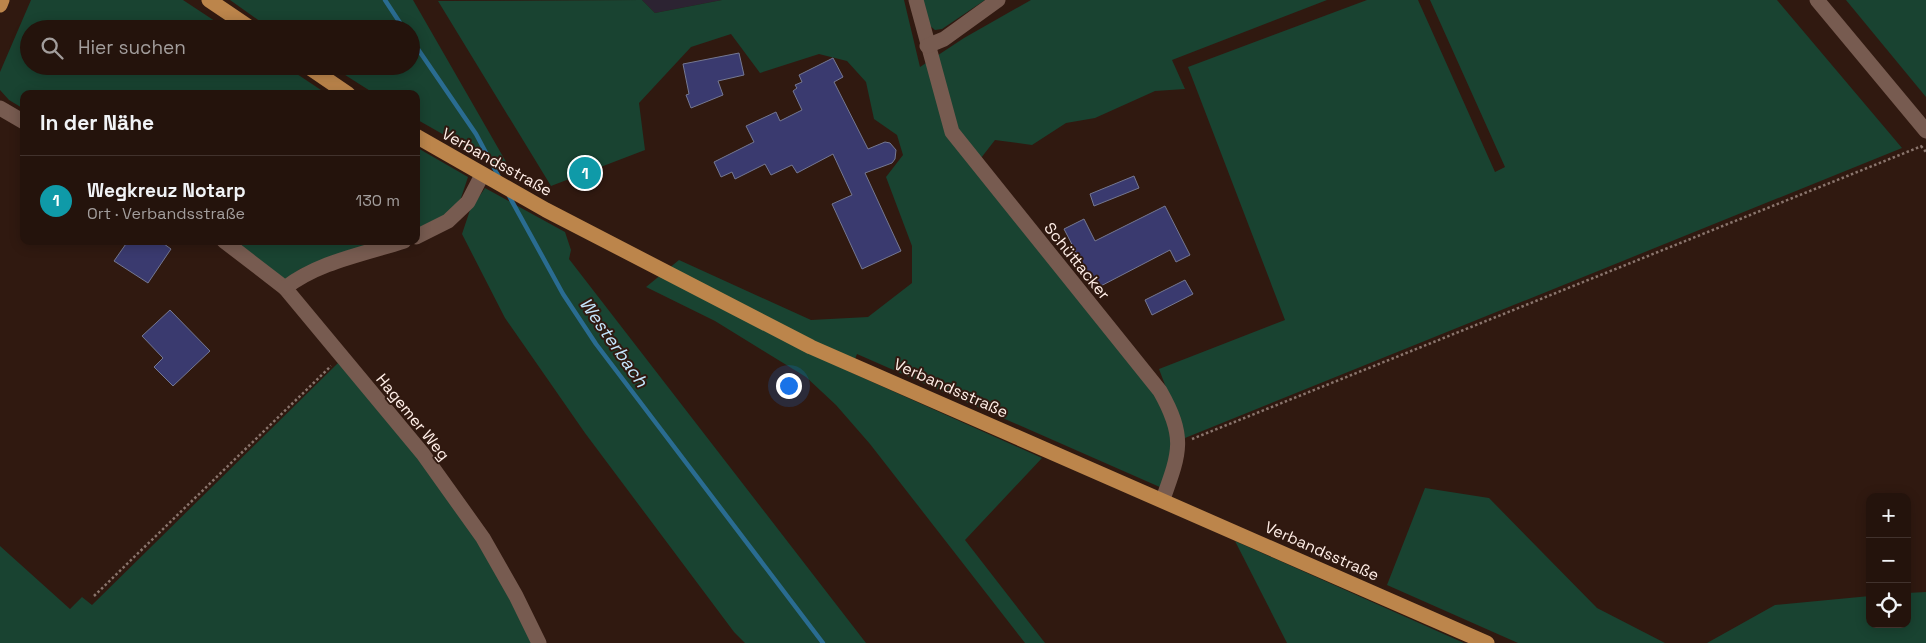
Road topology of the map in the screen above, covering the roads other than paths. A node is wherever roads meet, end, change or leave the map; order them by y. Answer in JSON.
{"nodes":[{"id":1,"x":2,"y":0,"type":"edge"},
{"id":2,"x":209,"y":0,"type":"edge"},
{"id":3,"x":916,"y":0,"type":"edge"},
{"id":4,"x":998,"y":0,"type":"edge"},
{"id":5,"x":1817,"y":0,"type":"edge"},
{"id":6,"x":0,"y":5,"type":"edge"},
{"id":7,"x":239,"y":20,"type":"edge"},
{"id":8,"x":927,"y":46,"type":"junction"},
{"id":9,"x":321,"y":75,"type":"edge"},
{"id":10,"x":342,"y":90,"type":"edge"},
{"id":11,"x":0,"y":108,"type":"edge"},
{"id":12,"x":20,"y":120,"type":"edge"},
{"id":13,"x":1926,"y":130,"type":"edge"},
{"id":14,"x":420,"y":138,"type":"edge"},
{"id":15,"x":482,"y":175,"type":"junction"},
{"id":16,"x":420,"y":235,"type":"edge"},
{"id":17,"x":229,"y":245,"type":"edge"},
{"id":18,"x":391,"y":245,"type":"edge"},
{"id":19,"x":284,"y":288,"type":"junction"},
{"id":20,"x":1163,"y":499,"type":"junction"},
{"id":21,"x":539,"y":643,"type":"edge"},
{"id":22,"x":1487,"y":643,"type":"edge"}],
"edges":[{"from":1,"to":6,"type":"main road"},
{"from":2,"to":7,"type":"main road"},
{"from":3,"to":8,"type":"street","name":"Schüttacker"},
{"from":4,"to":8,"type":"street"},
{"from":5,"to":13,"type":"street"},
{"from":8,"to":20,"type":"street","name":"Schüttacker"},
{"from":9,"to":10,"type":"main road"},
{"from":11,"to":12,"type":"street"},
{"from":14,"to":15,"type":"main road","name":"Verbandsstraße"},
{"from":15,"to":16,"type":"street"},
{"from":15,"to":20,"type":"main road","name":"Verbandsstraße"},
{"from":17,"to":19,"type":"street","name":"Hagemer Weg"},
{"from":18,"to":19,"type":"street"},
{"from":19,"to":21,"type":"street","name":"Hagemer Weg"},
{"from":20,"to":22,"type":"main road","name":"Verbandsstraße"}]}
